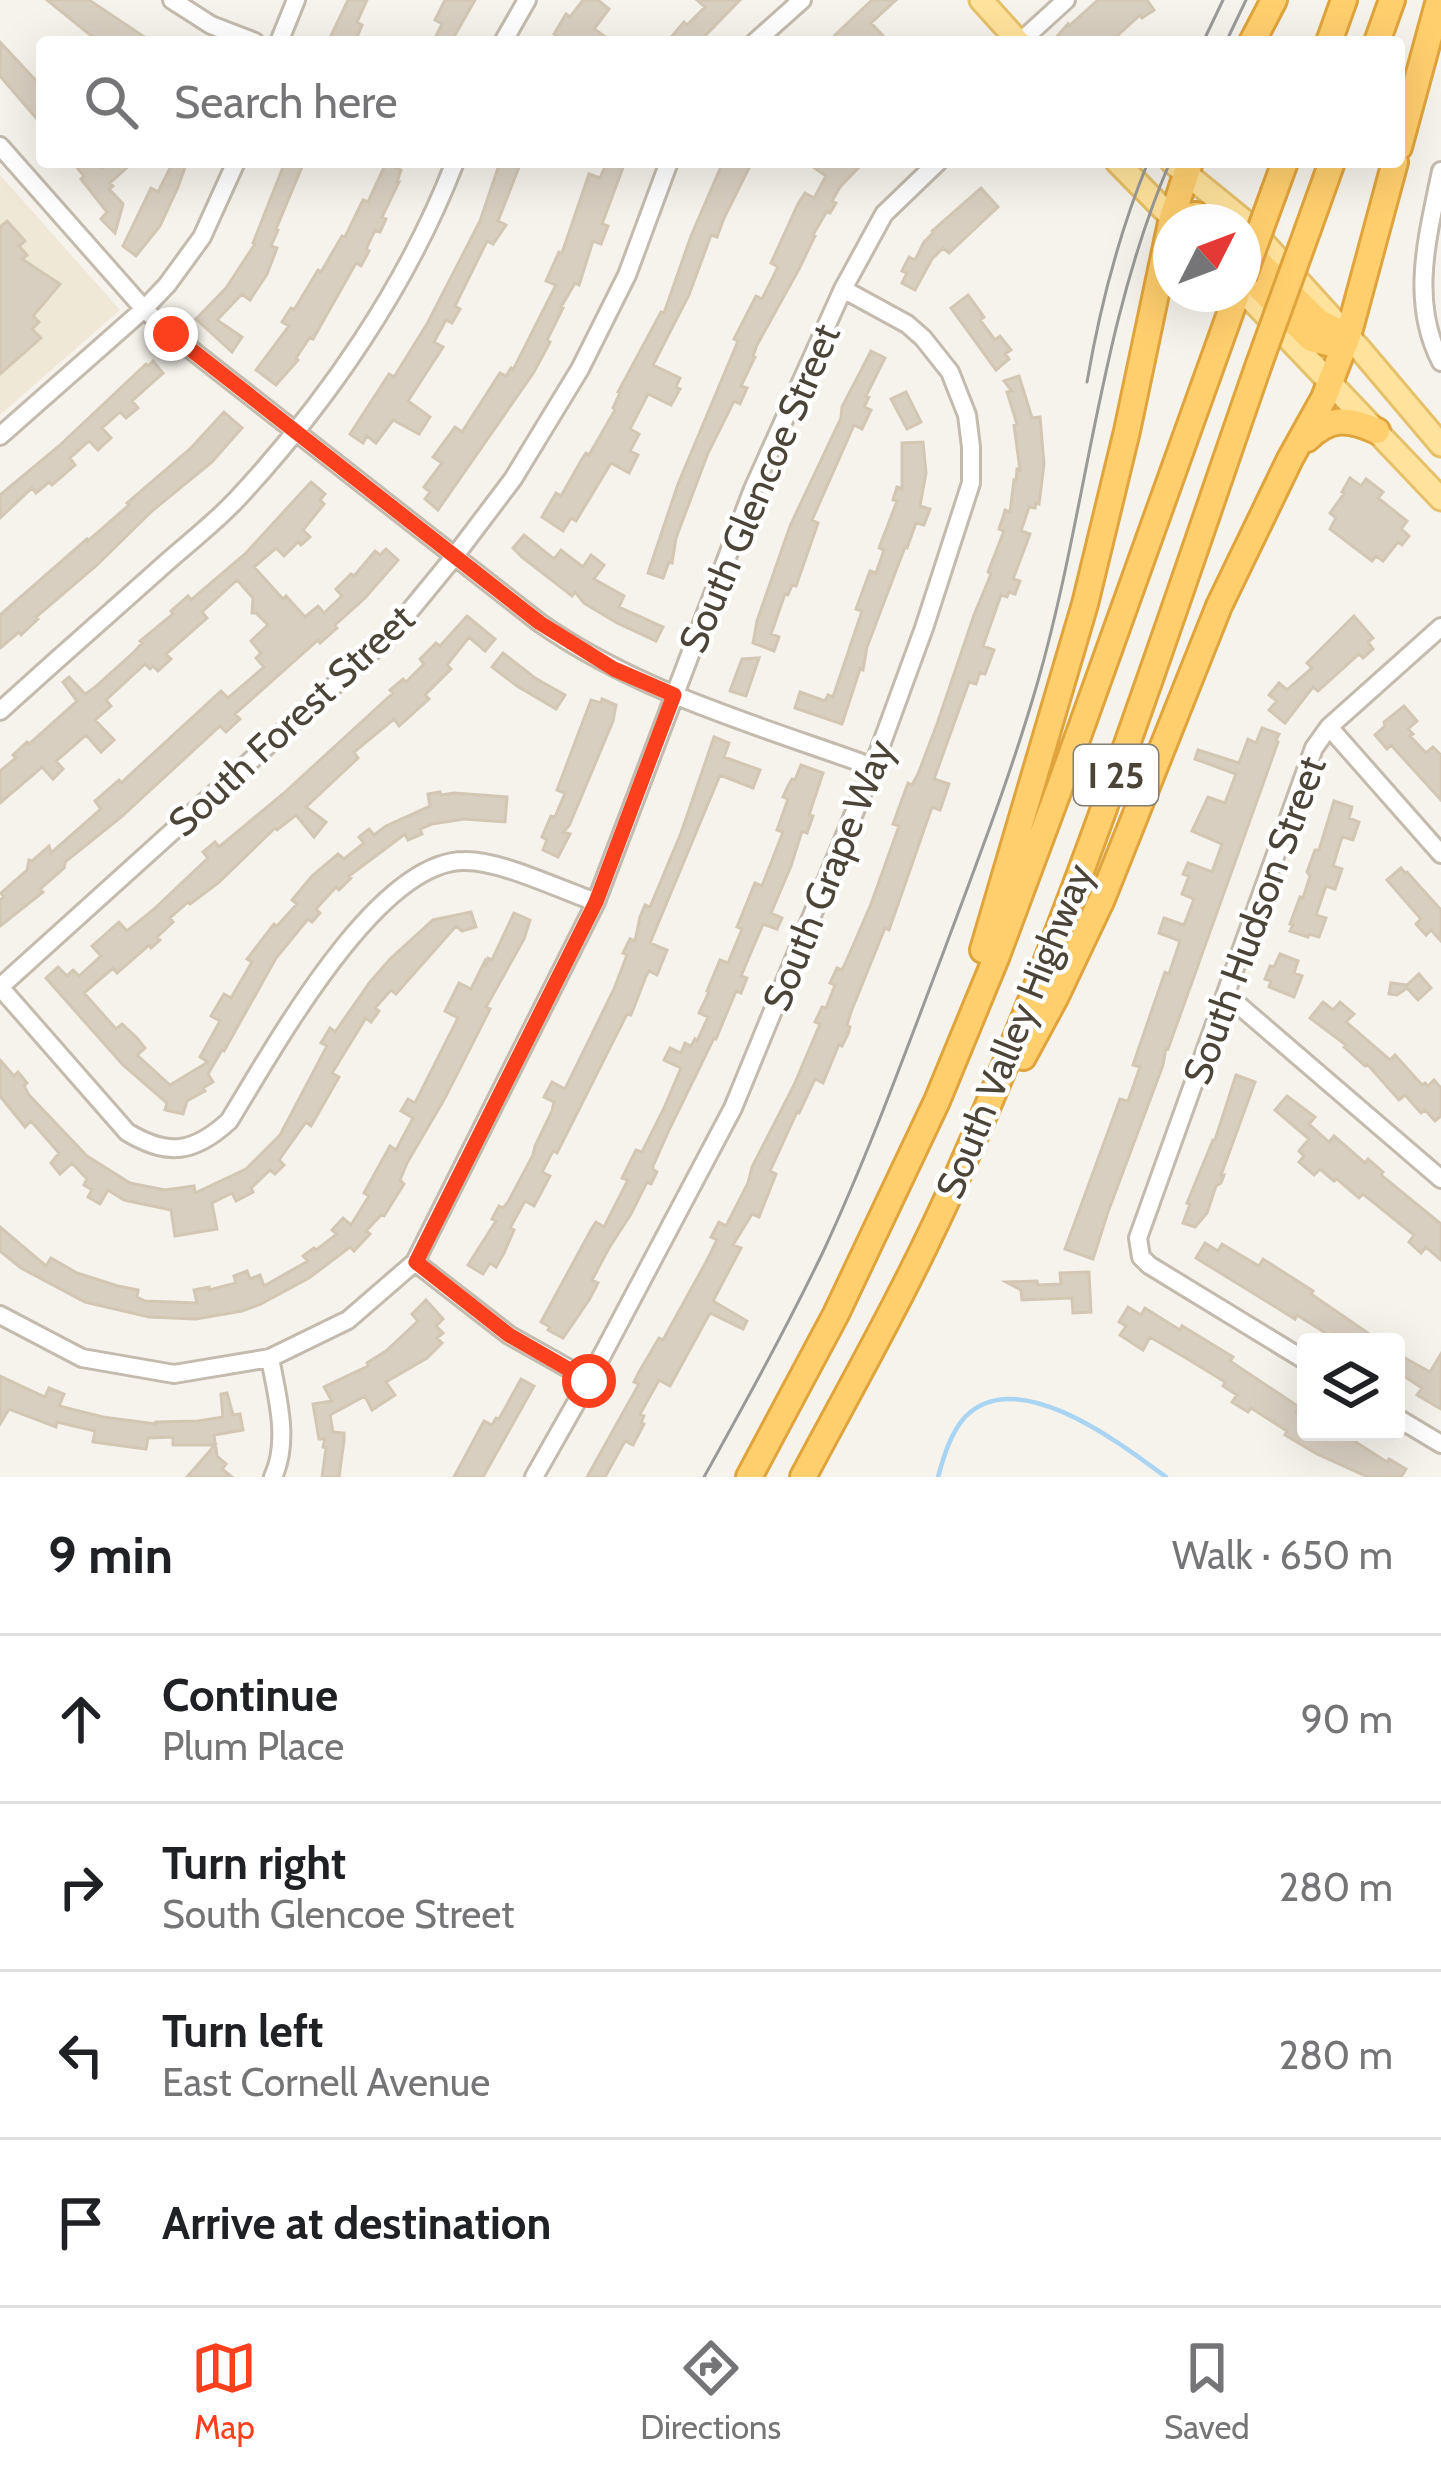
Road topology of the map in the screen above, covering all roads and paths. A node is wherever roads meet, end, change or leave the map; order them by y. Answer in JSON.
{"nodes":[{"id":1,"x":172,"y":0,"type":"edge"},
{"id":2,"x":296,"y":0,"type":"edge"},
{"id":3,"x":527,"y":0,"type":"edge"},
{"id":4,"x":802,"y":0,"type":"edge"},
{"id":5,"x":981,"y":0,"type":"edge"},
{"id":6,"x":1066,"y":0,"type":"edge"},
{"id":7,"x":1274,"y":0,"type":"edge"},
{"id":8,"x":1344,"y":0,"type":"edge"},
{"id":9,"x":1392,"y":0,"type":"edge"},
{"id":10,"x":1439,"y":0,"type":"edge"},
{"id":11,"x":239,"y":36,"type":"edge"},
{"id":12,"x":281,"y":36,"type":"edge"},
{"id":13,"x":506,"y":36,"type":"edge"},
{"id":14,"x":762,"y":36,"type":"edge"},
{"id":15,"x":1014,"y":36,"type":"edge"},
{"id":16,"x":1027,"y":36,"type":"edge"},
{"id":17,"x":1255,"y":36,"type":"edge"},
{"id":18,"x":1331,"y":36,"type":"edge"},
{"id":19,"x":1378,"y":36,"type":"edge"},
{"id":20,"x":1405,"y":125,"type":"edge"},
{"id":21,"x":0,"y":146,"type":"edge"},
{"id":22,"x":233,"y":168,"type":"edge"},
{"id":23,"x":451,"y":168,"type":"edge"},
{"id":24,"x":667,"y":168,"type":"edge"},
{"id":25,"x":932,"y":168,"type":"edge"},
{"id":26,"x":1123,"y":168,"type":"edge"},
{"id":27,"x":1183,"y":168,"type":"edge"},
{"id":28,"x":1186,"y":168,"type":"edge"},
{"id":29,"x":1283,"y":168,"type":"edge"},
{"id":30,"x":1330,"y":168,"type":"edge"},
{"id":31,"x":1393,"y":168,"type":"edge"},
{"id":32,"x":1441,"y":171,"type":"edge"},
{"id":33,"x":1160,"y":204,"type":"edge"},
{"id":34,"x":1178,"y":204,"type":"edge"},
{"id":35,"x":1261,"y":226,"type":"edge"},
{"id":36,"x":1261,"y":265,"type":"edge"},
{"id":37,"x":843,"y":290,"type":"junction"},
{"id":38,"x":1261,"y":291,"type":"edge"},
{"id":39,"x":144,"y":309,"type":"junction"},
{"id":40,"x":1155,"y":312,"type":"edge"},
{"id":41,"x":1232,"y":312,"type":"edge"},
{"id":42,"x":1260,"y":312,"type":"edge"},
{"id":43,"x":1348,"y":335,"type":"junction"},
{"id":44,"x":1441,"y":362,"type":"edge"},
{"id":45,"x":1330,"y":381,"type":"junction"},
{"id":46,"x":295,"y":430,"type":"junction"},
{"id":47,"x":1377,"y":430,"type":"junction"},
{"id":48,"x":0,"y":436,"type":"edge"},
{"id":49,"x":1441,"y":445,"type":"edge"},
{"id":50,"x":1290,"y":459,"type":"junction"},
{"id":51,"x":1441,"y":499,"type":"edge"},
{"id":52,"x":454,"y":557,"type":"junction"},
{"id":53,"x":1441,"y":627,"type":"edge"},
{"id":54,"x":674,"y":695,"type":"junction"},
{"id":55,"x":0,"y":711,"type":"edge"},
{"id":56,"x":1329,"y":727,"type":"junction"},
{"id":57,"x":873,"y":767,"type":"junction"},
{"id":58,"x":1441,"y":854,"type":"edge"},
{"id":59,"x":596,"y":902,"type":"junction"},
{"id":60,"x":0,"y":987,"type":"edge"},
{"id":61,"x":1227,"y":995,"type":"junction"},
{"id":62,"x":937,"y":1101,"type":"junction"},
{"id":63,"x":1441,"y":1179,"type":"edge"},
{"id":64,"x":956,"y":1180,"type":"junction"},
{"id":65,"x":416,"y":1262,"type":"junction"},
{"id":66,"x":0,"y":1315,"type":"edge"},
{"id":67,"x":1297,"y":1355,"type":"edge"},
{"id":68,"x":270,"y":1358,"type":"junction"},
{"id":69,"x":589,"y":1381,"type":"junction"},
{"id":70,"x":1405,"y":1422,"type":"edge"},
{"id":71,"x":1441,"y":1444,"type":"edge"},
{"id":72,"x":273,"y":1477,"type":"edge"},
{"id":73,"x":534,"y":1477,"type":"edge"},
{"id":74,"x":748,"y":1477,"type":"edge"},
{"id":75,"x":803,"y":1477,"type":"edge"}],
"edges":[{"from":1,"to":11,"type":"street"},
{"from":2,"to":12,"type":"street"},
{"from":3,"to":13,"type":"street"},
{"from":4,"to":14,"type":"street"},
{"from":5,"to":15,"type":"main road"},
{"from":6,"to":16,"type":"street"},
{"from":7,"to":17,"type":"highway"},
{"from":8,"to":18,"type":"highway"},
{"from":9,"to":19,"type":"highway"},
{"from":10,"to":20,"type":"highway"},
{"from":21,"to":39,"type":"street"},
{"from":22,"to":39,"type":"street"},
{"from":23,"to":46,"type":"street"},
{"from":24,"to":52,"type":"street","name":"South Forest Street"},
{"from":25,"to":37,"type":"street","name":"South Glencoe Street"},
{"from":26,"to":33,"type":"main road"},
{"from":27,"to":34,"type":"highway"},
{"from":28,"to":43,"type":"main road"},
{"from":29,"to":35,"type":"highway","bridge":true},
{"from":30,"to":64,"type":"highway","name":"South Valley Highway","number":"I 25","bridge":true},
{"from":31,"to":43,"type":"highway"},
{"from":32,"to":44,"type":"street"},
{"from":36,"to":43,"type":"highway"},
{"from":37,"to":54,"type":"street","name":"South Glencoe Street"},
{"from":37,"to":57,"type":"street","name":"South Grape Way"},
{"from":38,"to":43,"type":"highway"},
{"from":39,"to":46,"type":"street"},
{"from":39,"to":48,"type":"street"},
{"from":40,"to":62,"type":"highway"},
{"from":41,"to":62,"type":"highway","name":"South Valley Highway","number":"I 25"},
{"from":42,"to":45,"type":"main road"},
{"from":43,"to":45,"type":"highway"},
{"from":43,"to":49,"type":"main road"},
{"from":45,"to":47,"type":"main road"},
{"from":45,"to":50,"type":"highway"},
{"from":46,"to":52,"type":"street"},
{"from":46,"to":55,"type":"street"},
{"from":47,"to":50,"type":"highway"},
{"from":47,"to":51,"type":"main road"},
{"from":50,"to":64,"type":"highway"},
{"from":52,"to":54,"type":"street"},
{"from":52,"to":60,"type":"street","name":"South Forest Street"},
{"from":53,"to":56,"type":"street","name":"South Hudson Street"},
{"from":54,"to":57,"type":"street"},
{"from":54,"to":59,"type":"street","name":"South Glencoe Street"},
{"from":56,"to":58,"type":"street"},
{"from":56,"to":61,"type":"street","name":"South Hudson Street"},
{"from":57,"to":69,"type":"street","name":"South Grape Way"},
{"from":59,"to":60,"type":"street"},
{"from":59,"to":65,"type":"street","name":"South Glencoe Street"},
{"from":61,"to":63,"type":"street"},
{"from":61,"to":67,"type":"street","name":"South Hudson Street"},
{"from":62,"to":74,"type":"highway","name":"South Valley Highway","number":"I 25"},
{"from":64,"to":75,"type":"highway","name":"South Valley Highway","number":"I 25"},
{"from":65,"to":68,"type":"street","name":"South Glencoe Street"},
{"from":65,"to":69,"type":"street"},
{"from":66,"to":68,"type":"street","name":"South Glencoe Street"},
{"from":68,"to":72,"type":"street"},
{"from":69,"to":73,"type":"street","name":"South Grape Way"},
{"from":70,"to":71,"type":"street"}]}
